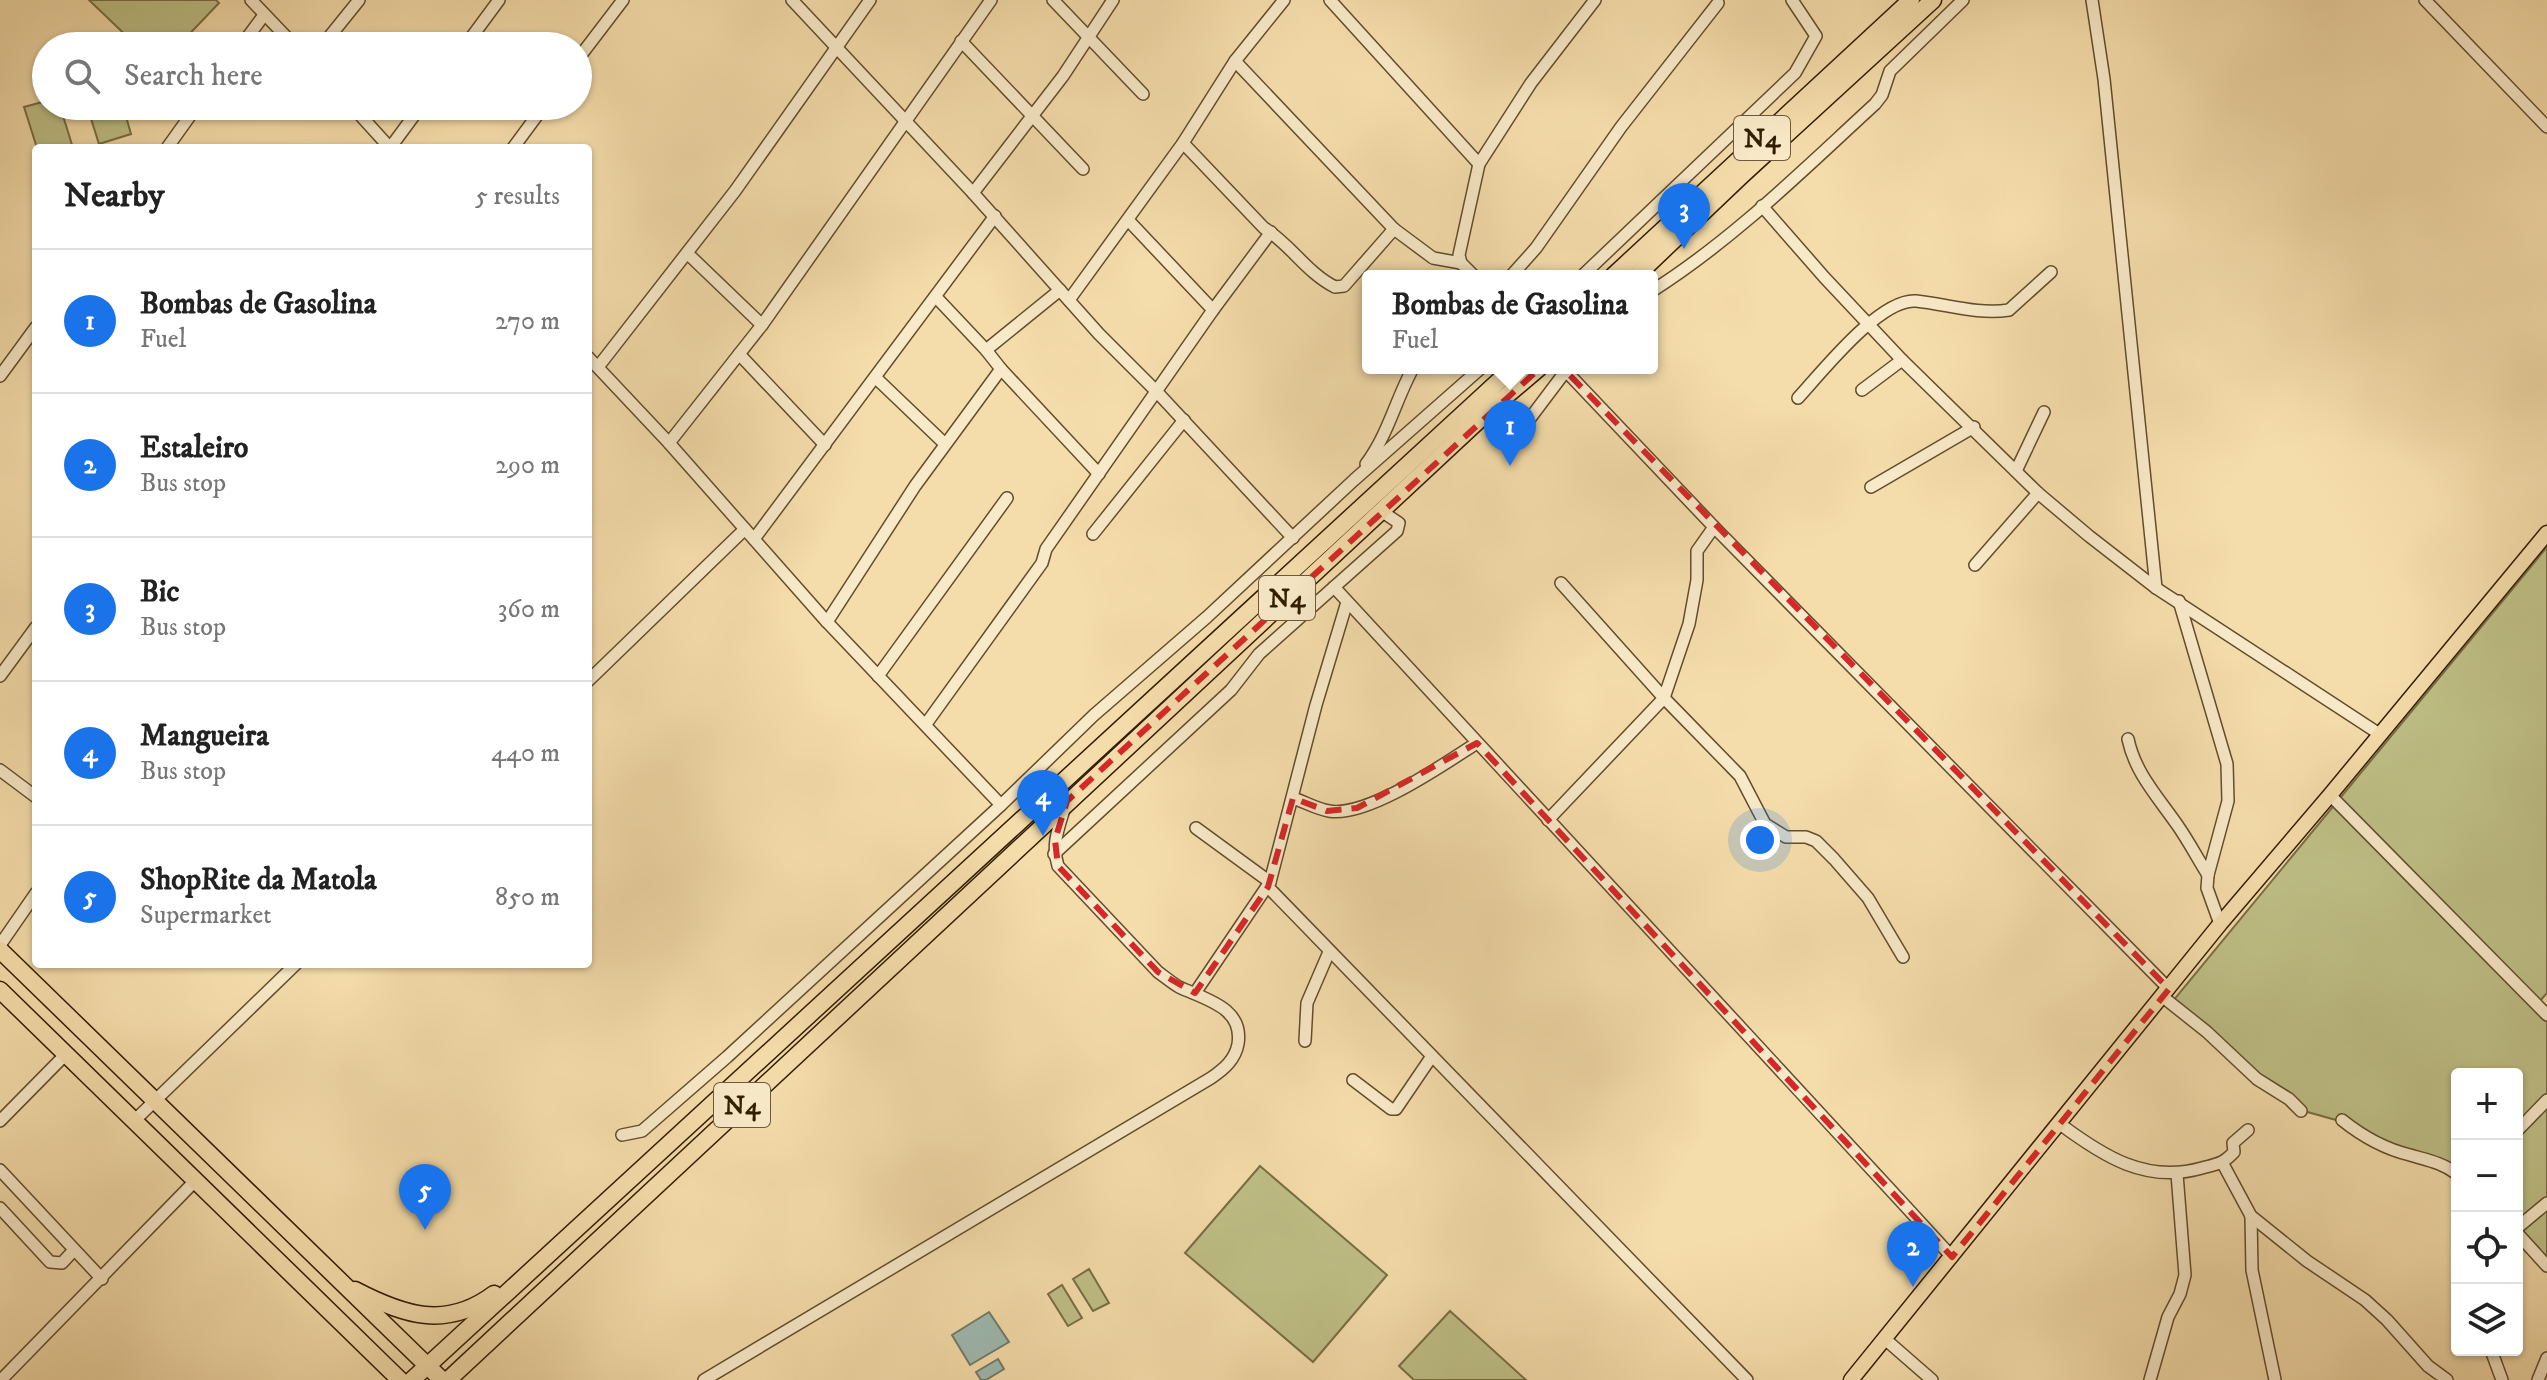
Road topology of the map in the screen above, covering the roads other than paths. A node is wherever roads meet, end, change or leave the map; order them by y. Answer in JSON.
{"nodes":[{"id":1,"x":251,"y":0,"type":"edge"},
{"id":2,"x":359,"y":0,"type":"edge"},
{"id":3,"x":499,"y":0,"type":"edge"},
{"id":4,"x":623,"y":0,"type":"edge"},
{"id":5,"x":792,"y":0,"type":"edge"},
{"id":6,"x":870,"y":0,"type":"edge"},
{"id":7,"x":991,"y":0,"type":"edge"},
{"id":8,"x":1053,"y":0,"type":"edge"},
{"id":9,"x":1113,"y":0,"type":"edge"},
{"id":10,"x":1284,"y":0,"type":"edge"},
{"id":11,"x":1330,"y":0,"type":"edge"},
{"id":12,"x":1595,"y":0,"type":"edge"},
{"id":13,"x":1792,"y":0,"type":"edge"},
{"id":14,"x":1911,"y":0,"type":"edge"},
{"id":15,"x":1933,"y":0,"type":"edge"},
{"id":16,"x":1963,"y":0,"type":"edge"},
{"id":17,"x":2092,"y":0,"type":"edge"},
{"id":18,"x":2425,"y":0,"type":"edge"},
{"id":19,"x":1718,"y":3,"type":"dead end"},
{"id":20,"x":264,"y":15,"type":"junction"},
{"id":21,"x":251,"y":32,"type":"edge"},
{"id":22,"x":281,"y":32,"type":"edge"},
{"id":23,"x":333,"y":32,"type":"edge"},
{"id":24,"x":475,"y":32,"type":"edge"},
{"id":25,"x":1090,"y":39,"type":"junction"},
{"id":26,"x":592,"y":41,"type":"edge"},
{"id":27,"x":961,"y":41,"type":"junction"},
{"id":28,"x":836,"y":50,"type":"junction"},
{"id":29,"x":1235,"y":61,"type":"junction"},
{"id":30,"x":1143,"y":94,"type":"dead end"},
{"id":31,"x":1033,"y":117,"type":"junction"},
{"id":32,"x":187,"y":120,"type":"edge"},
{"id":33,"x":365,"y":120,"type":"edge"},
{"id":34,"x":411,"y":120,"type":"edge"},
{"id":35,"x":534,"y":120,"type":"edge"},
{"id":36,"x":906,"y":123,"type":"junction"},
{"id":37,"x":2547,"y":127,"type":"edge"},
{"id":38,"x":1183,"y":143,"type":"junction"},
{"id":39,"x":170,"y":144,"type":"edge"},
{"id":40,"x":386,"y":144,"type":"edge"},
{"id":41,"x":393,"y":144,"type":"edge"},
{"id":42,"x":516,"y":144,"type":"edge"},
{"id":43,"x":1479,"y":164,"type":"junction"},
{"id":44,"x":1083,"y":169,"type":"dead end"},
{"id":45,"x":973,"y":193,"type":"junction"},
{"id":46,"x":1762,"y":206,"type":"junction"},
{"id":47,"x":995,"y":216,"type":"junction"},
{"id":48,"x":1129,"y":221,"type":"junction"},
{"id":49,"x":1394,"y":229,"type":"junction"},
{"id":50,"x":1271,"y":232,"type":"junction"},
{"id":51,"x":687,"y":253,"type":"junction"},
{"id":52,"x":1461,"y":263,"type":"junction"},
{"id":53,"x":1468,"y":270,"type":"edge"},
{"id":54,"x":1516,"y":270,"type":"edge"},
{"id":55,"x":1588,"y":270,"type":"edge"},
{"id":56,"x":1619,"y":270,"type":"edge"},
{"id":57,"x":1642,"y":270,"type":"edge"},
{"id":58,"x":2051,"y":272,"type":"dead end"},
{"id":59,"x":1658,"y":287,"type":"edge"},
{"id":60,"x":1060,"y":290,"type":"junction"},
{"id":61,"x":936,"y":297,"type":"junction"},
{"id":62,"x":1069,"y":300,"type":"junction"},
{"id":63,"x":1213,"y":310,"type":"junction"},
{"id":64,"x":1867,"y":323,"type":"junction"},
{"id":65,"x":762,"y":325,"type":"junction"},
{"id":66,"x":32,"y":332,"type":"edge"},
{"id":67,"x":986,"y":350,"type":"junction"},
{"id":68,"x":739,"y":354,"type":"junction"},
{"id":69,"x":1902,"y":360,"type":"junction"},
{"id":70,"x":592,"y":361,"type":"edge"},
{"id":71,"x":598,"y":367,"type":"junction"},
{"id":72,"x":1001,"y":369,"type":"junction"},
{"id":73,"x":1410,"y":374,"type":"edge"},
{"id":74,"x":1474,"y":374,"type":"edge"},
{"id":75,"x":1506,"y":374,"type":"edge"},
{"id":76,"x":1532,"y":374,"type":"edge"},
{"id":77,"x":1562,"y":374,"type":"edge"},
{"id":78,"x":1571,"y":374,"type":"edge"},
{"id":79,"x":0,"y":376,"type":"edge"},
{"id":80,"x":876,"y":378,"type":"junction"},
{"id":81,"x":1862,"y":390,"type":"dead end"},
{"id":82,"x":1157,"y":392,"type":"junction"},
{"id":83,"x":1798,"y":398,"type":"dead end"},
{"id":84,"x":1493,"y":407,"type":"junction"},
{"id":85,"x":2044,"y":412,"type":"dead end"},
{"id":86,"x":1184,"y":420,"type":"junction"},
{"id":87,"x":1974,"y":427,"type":"junction"},
{"id":88,"x":669,"y":443,"type":"junction"},
{"id":89,"x":945,"y":444,"type":"junction"},
{"id":90,"x":825,"y":445,"type":"junction"},
{"id":91,"x":2016,"y":471,"type":"junction"},
{"id":92,"x":1099,"y":474,"type":"junction"},
{"id":93,"x":1354,"y":480,"type":"junction"},
{"id":94,"x":1871,"y":487,"type":"dead end"},
{"id":95,"x":2038,"y":493,"type":"junction"},
{"id":96,"x":1007,"y":498,"type":"dead end"},
{"id":97,"x":1381,"y":511,"type":"junction"},
{"id":98,"x":1714,"y":527,"type":"junction"},
{"id":99,"x":745,"y":529,"type":"junction"},
{"id":100,"x":2547,"y":533,"type":"edge"},
{"id":101,"x":1093,"y":534,"type":"dead end"},
{"id":102,"x":1293,"y":538,"type":"junction"},
{"id":103,"x":754,"y":539,"type":"junction"},
{"id":104,"x":1975,"y":565,"type":"dead end"},
{"id":105,"x":1561,"y":583,"type":"dead end"},
{"id":106,"x":1334,"y":587,"type":"junction"},
{"id":107,"x":2156,"y":588,"type":"junction"},
{"id":108,"x":2179,"y":601,"type":"junction"},
{"id":109,"x":1347,"y":602,"type":"junction"},
{"id":110,"x":827,"y":622,"type":"junction"},
{"id":111,"x":32,"y":632,"type":"edge"},
{"id":112,"x":0,"y":676,"type":"edge"},
{"id":113,"x":878,"y":676,"type":"junction"},
{"id":114,"x":592,"y":677,"type":"edge"},
{"id":115,"x":1664,"y":698,"type":"junction"},
{"id":116,"x":926,"y":724,"type":"junction"},
{"id":117,"x":2381,"y":735,"type":"junction"},
{"id":118,"x":2128,"y":739,"type":"dead end"},
{"id":119,"x":1477,"y":743,"type":"junction"},
{"id":120,"x":0,"y":770,"type":"edge"},
{"id":121,"x":32,"y":794,"type":"edge"},
{"id":122,"x":2330,"y":795,"type":"junction"},
{"id":123,"x":1293,"y":798,"type":"junction"},
{"id":124,"x":1067,"y":801,"type":"junction"},
{"id":125,"x":1001,"y":805,"type":"junction"},
{"id":126,"x":1548,"y":820,"type":"junction"},
{"id":127,"x":1196,"y":828,"type":"dead end"},
{"id":128,"x":1054,"y":854,"type":"junction"},
{"id":129,"x":2208,"y":875,"type":"junction"},
{"id":130,"x":1269,"y":884,"type":"junction"},
{"id":131,"x":32,"y":899,"type":"edge"},
{"id":132,"x":2220,"y":924,"type":"junction"},
{"id":133,"x":0,"y":948,"type":"edge"},
{"id":134,"x":1329,"y":952,"type":"junction"},
{"id":135,"x":1903,"y":957,"type":"dead end"},
{"id":136,"x":292,"y":968,"type":"edge"},
{"id":137,"x":0,"y":990,"type":"edge"},
{"id":138,"x":1195,"y":993,"type":"junction"},
{"id":139,"x":2166,"y":993,"type":"junction"},
{"id":140,"x":2545,"y":1008,"type":"edge"},
{"id":141,"x":1305,"y":1041,"type":"dead end"},
{"id":142,"x":66,"y":1054,"type":"junction"},
{"id":143,"x":1432,"y":1056,"type":"junction"},
{"id":144,"x":1353,"y":1080,"type":"dead end"},
{"id":145,"x":155,"y":1100,"type":"junction"},
{"id":146,"x":2547,"y":1100,"type":"edge"},
{"id":147,"x":2301,"y":1111,"type":"dead end"},
{"id":148,"x":135,"y":1120,"type":"junction"},
{"id":149,"x":2342,"y":1120,"type":"dead end"},
{"id":150,"x":0,"y":1121,"type":"edge"},
{"id":151,"x":2060,"y":1124,"type":"junction"},
{"id":152,"x":2523,"y":1125,"type":"edge"},
{"id":153,"x":2248,"y":1130,"type":"dead end"},
{"id":154,"x":622,"y":1135,"type":"dead end"},
{"id":155,"x":2223,"y":1164,"type":"junction"},
{"id":156,"x":0,"y":1170,"type":"edge"},
{"id":157,"x":2451,"y":1171,"type":"edge"},
{"id":158,"x":2177,"y":1174,"type":"junction"},
{"id":159,"x":195,"y":1181,"type":"junction"},
{"id":160,"x":2547,"y":1203,"type":"edge"},
{"id":161,"x":0,"y":1208,"type":"edge"},
{"id":162,"x":2251,"y":1216,"type":"junction"},
{"id":163,"x":2523,"y":1225,"type":"edge"},
{"id":164,"x":2523,"y":1237,"type":"edge"},
{"id":165,"x":74,"y":1250,"type":"junction"},
{"id":166,"x":545,"y":1256,"type":"junction"},
{"id":167,"x":1952,"y":1257,"type":"junction"},
{"id":168,"x":2547,"y":1266,"type":"edge"},
{"id":169,"x":102,"y":1279,"type":"junction"},
{"id":170,"x":340,"y":1282,"type":"junction"},
{"id":171,"x":1885,"y":1339,"type":"junction"},
{"id":172,"x":2493,"y":1356,"type":"edge"},
{"id":173,"x":377,"y":1358,"type":"junction"},
{"id":174,"x":2547,"y":1358,"type":"edge"},
{"id":175,"x":426,"y":1367,"type":"junction"},
{"id":176,"x":465,"y":1372,"type":"edge"},
{"id":177,"x":1,"y":1380,"type":"edge"},
{"id":178,"x":383,"y":1380,"type":"edge"},
{"id":179,"x":400,"y":1380,"type":"edge"},
{"id":180,"x":412,"y":1380,"type":"edge"},
{"id":181,"x":442,"y":1380,"type":"edge"},
{"id":182,"x":448,"y":1380,"type":"edge"},
{"id":183,"x":704,"y":1380,"type":"edge"},
{"id":184,"x":1747,"y":1380,"type":"edge"},
{"id":185,"x":1851,"y":1380,"type":"edge"},
{"id":186,"x":1932,"y":1380,"type":"edge"},
{"id":187,"x":2150,"y":1380,"type":"edge"},
{"id":188,"x":2275,"y":1380,"type":"edge"},
{"id":189,"x":2447,"y":1380,"type":"edge"},
{"id":190,"x":2502,"y":1380,"type":"edge"},
{"id":191,"x":2538,"y":1380,"type":"edge"}],
"edges":[{"from":1,"to":20,"type":"street"},
{"from":2,"to":23,"type":"street"},
{"from":3,"to":24,"type":"street"},
{"from":4,"to":26,"type":"street"},
{"from":5,"to":28,"type":"street"},
{"from":6,"to":28,"type":"street"},
{"from":7,"to":27,"type":"street"},
{"from":8,"to":25,"type":"street"},
{"from":9,"to":25,"type":"street"},
{"from":10,"to":29,"type":"street"},
{"from":11,"to":43,"type":"street"},
{"from":12,"to":43,"type":"street"},
{"from":13,"to":55,"type":"street"},
{"from":14,"to":56,"type":"highway","number":"N4"},
{"from":15,"to":57,"type":"highway"},
{"from":16,"to":46,"type":"street"},
{"from":17,"to":107,"type":"street"},
{"from":18,"to":37,"type":"street"},
{"from":19,"to":54,"type":"street"},
{"from":20,"to":21,"type":"street"},
{"from":20,"to":22,"type":"street"},
{"from":25,"to":30,"type":"street"},
{"from":25,"to":31,"type":"street"},
{"from":27,"to":31,"type":"street"},
{"from":27,"to":36,"type":"street"},
{"from":28,"to":36,"type":"street"},
{"from":28,"to":51,"type":"street"},
{"from":29,"to":38,"type":"street"},
{"from":29,"to":49,"type":"street"},
{"from":31,"to":44,"type":"street"},
{"from":31,"to":45,"type":"street"},
{"from":32,"to":39,"type":"street"},
{"from":33,"to":40,"type":"street"},
{"from":34,"to":41,"type":"street"},
{"from":35,"to":42,"type":"street"},
{"from":36,"to":45,"type":"street"},
{"from":36,"to":65,"type":"street"},
{"from":38,"to":48,"type":"street"},
{"from":38,"to":50,"type":"street"},
{"from":43,"to":52,"type":"street"},
{"from":45,"to":47,"type":"street"},
{"from":46,"to":59,"type":"street"},
{"from":46,"to":64,"type":"street"},
{"from":47,"to":60,"type":"street"},
{"from":47,"to":61,"type":"street"},
{"from":48,"to":62,"type":"street"},
{"from":48,"to":63,"type":"street"},
{"from":49,"to":50,"type":"street"},
{"from":49,"to":52,"type":"street"},
{"from":50,"to":63,"type":"street"},
{"from":51,"to":65,"type":"street"},
{"from":51,"to":71,"type":"street"},
{"from":52,"to":53,"type":"street"},
{"from":58,"to":64,"type":"street"},
{"from":60,"to":62,"type":"street"},
{"from":60,"to":67,"type":"street"},
{"from":61,"to":67,"type":"street"},
{"from":61,"to":80,"type":"street"},
{"from":62,"to":82,"type":"street"},
{"from":63,"to":82,"type":"street"},
{"from":64,"to":69,"type":"street"},
{"from":64,"to":83,"type":"street"},
{"from":65,"to":68,"type":"street"},
{"from":66,"to":79,"type":"street"},
{"from":67,"to":72,"type":"street"},
{"from":68,"to":88,"type":"street"},
{"from":68,"to":90,"type":"street"},
{"from":69,"to":81,"type":"street"},
{"from":69,"to":87,"type":"street"},
{"from":70,"to":71,"type":"street"},
{"from":71,"to":88,"type":"street"},
{"from":72,"to":89,"type":"street"},
{"from":72,"to":92,"type":"street"},
{"from":73,"to":93,"type":"street"},
{"from":74,"to":93,"type":"street"},
{"from":75,"to":166,"type":"highway","number":"N4"},
{"from":76,"to":84,"type":"highway","number":"N4"},
{"from":77,"to":84,"type":"street"},
{"from":78,"to":98,"type":"street"},
{"from":80,"to":89,"type":"street"},
{"from":80,"to":90,"type":"street"},
{"from":82,"to":86,"type":"street"},
{"from":82,"to":92,"type":"street"},
{"from":84,"to":97,"type":"highway","number":"N4"},
{"from":85,"to":91,"type":"street"},
{"from":86,"to":101,"type":"street"},
{"from":86,"to":102,"type":"street"},
{"from":87,"to":91,"type":"street"},
{"from":87,"to":94,"type":"street"},
{"from":88,"to":99,"type":"street"},
{"from":89,"to":110,"type":"street"},
{"from":90,"to":103,"type":"street"},
{"from":91,"to":95,"type":"street"},
{"from":92,"to":116,"type":"street"},
{"from":93,"to":102,"type":"street"},
{"from":95,"to":104,"type":"street"},
{"from":95,"to":107,"type":"street"},
{"from":96,"to":113,"type":"street"},
{"from":97,"to":106,"type":"street"},
{"from":97,"to":124,"type":"highway","number":"N4"},
{"from":98,"to":115,"type":"street"},
{"from":98,"to":139,"type":"street"},
{"from":99,"to":103,"type":"street"},
{"from":99,"to":114,"type":"street"},
{"from":100,"to":117,"type":"main road"},
{"from":102,"to":125,"type":"street"},
{"from":103,"to":110,"type":"street"},
{"from":105,"to":115,"type":"street"},
{"from":106,"to":109,"type":"street"},
{"from":106,"to":128,"type":"street"},
{"from":107,"to":108,"type":"street"},
{"from":108,"to":117,"type":"street"},
{"from":108,"to":129,"type":"street"},
{"from":109,"to":119,"type":"street"},
{"from":109,"to":123,"type":"street"},
{"from":110,"to":113,"type":"street"},
{"from":111,"to":112,"type":"street"},
{"from":113,"to":116,"type":"street"},
{"from":115,"to":126,"type":"street"},
{"from":115,"to":135,"type":"street"},
{"from":116,"to":125,"type":"street"},
{"from":117,"to":122,"type":"main road"},
{"from":118,"to":129,"type":"street"},
{"from":119,"to":123,"type":"street"},
{"from":119,"to":126,"type":"street"},
{"from":120,"to":121,"type":"street"},
{"from":122,"to":132,"type":"main road"},
{"from":122,"to":140,"type":"street"},
{"from":123,"to":130,"type":"street"},
{"from":124,"to":128,"type":"street"},
{"from":124,"to":176,"type":"highway","number":"N4"},
{"from":125,"to":154,"type":"street"},
{"from":126,"to":167,"type":"street"},
{"from":127,"to":130,"type":"street"},
{"from":128,"to":138,"type":"street"},
{"from":129,"to":132,"type":"street"},
{"from":130,"to":134,"type":"street"},
{"from":130,"to":138,"type":"street"},
{"from":131,"to":133,"type":"street"},
{"from":132,"to":139,"type":"main road"},
{"from":133,"to":145,"type":"highway"},
{"from":134,"to":141,"type":"street"},
{"from":134,"to":143,"type":"street"},
{"from":136,"to":145,"type":"street"},
{"from":137,"to":142,"type":"highway"},
{"from":138,"to":183,"type":"street"},
{"from":139,"to":147,"type":"street"},
{"from":139,"to":151,"type":"main road"},
{"from":142,"to":148,"type":"highway"},
{"from":142,"to":150,"type":"street"},
{"from":143,"to":144,"type":"street"},
{"from":143,"to":184,"type":"street"},
{"from":145,"to":148,"type":"street"},
{"from":145,"to":170,"type":"highway"},
{"from":146,"to":152,"type":"street"},
{"from":148,"to":159,"type":"highway"},
{"from":149,"to":157,"type":"street"},
{"from":151,"to":158,"type":"street"},
{"from":151,"to":167,"type":"main road"},
{"from":153,"to":155,"type":"street"},
{"from":155,"to":158,"type":"street"},
{"from":155,"to":162,"type":"street"},
{"from":156,"to":165,"type":"street"},
{"from":158,"to":187,"type":"street"},
{"from":159,"to":169,"type":"street"},
{"from":159,"to":173,"type":"highway"},
{"from":160,"to":163,"type":"street"},
{"from":161,"to":165,"type":"street"},
{"from":162,"to":188,"type":"street"},
{"from":162,"to":189,"type":"street"},
{"from":164,"to":168,"type":"street"},
{"from":165,"to":169,"type":"street"},
{"from":166,"to":170,"type":"highway"},
{"from":166,"to":175,"type":"highway","number":"N4"},
{"from":167,"to":171,"type":"main road"},
{"from":169,"to":177,"type":"street"},
{"from":170,"to":175,"type":"highway"},
{"from":171,"to":185,"type":"main road"},
{"from":171,"to":186,"type":"street"},
{"from":172,"to":190,"type":"street"},
{"from":173,"to":178,"type":"highway"},
{"from":173,"to":179,"type":"highway"},
{"from":174,"to":191,"type":"street"},
{"from":175,"to":180,"type":"highway","number":"N4"},
{"from":175,"to":181,"type":"highway"},
{"from":176,"to":182,"type":"highway","number":"N4"}]}
